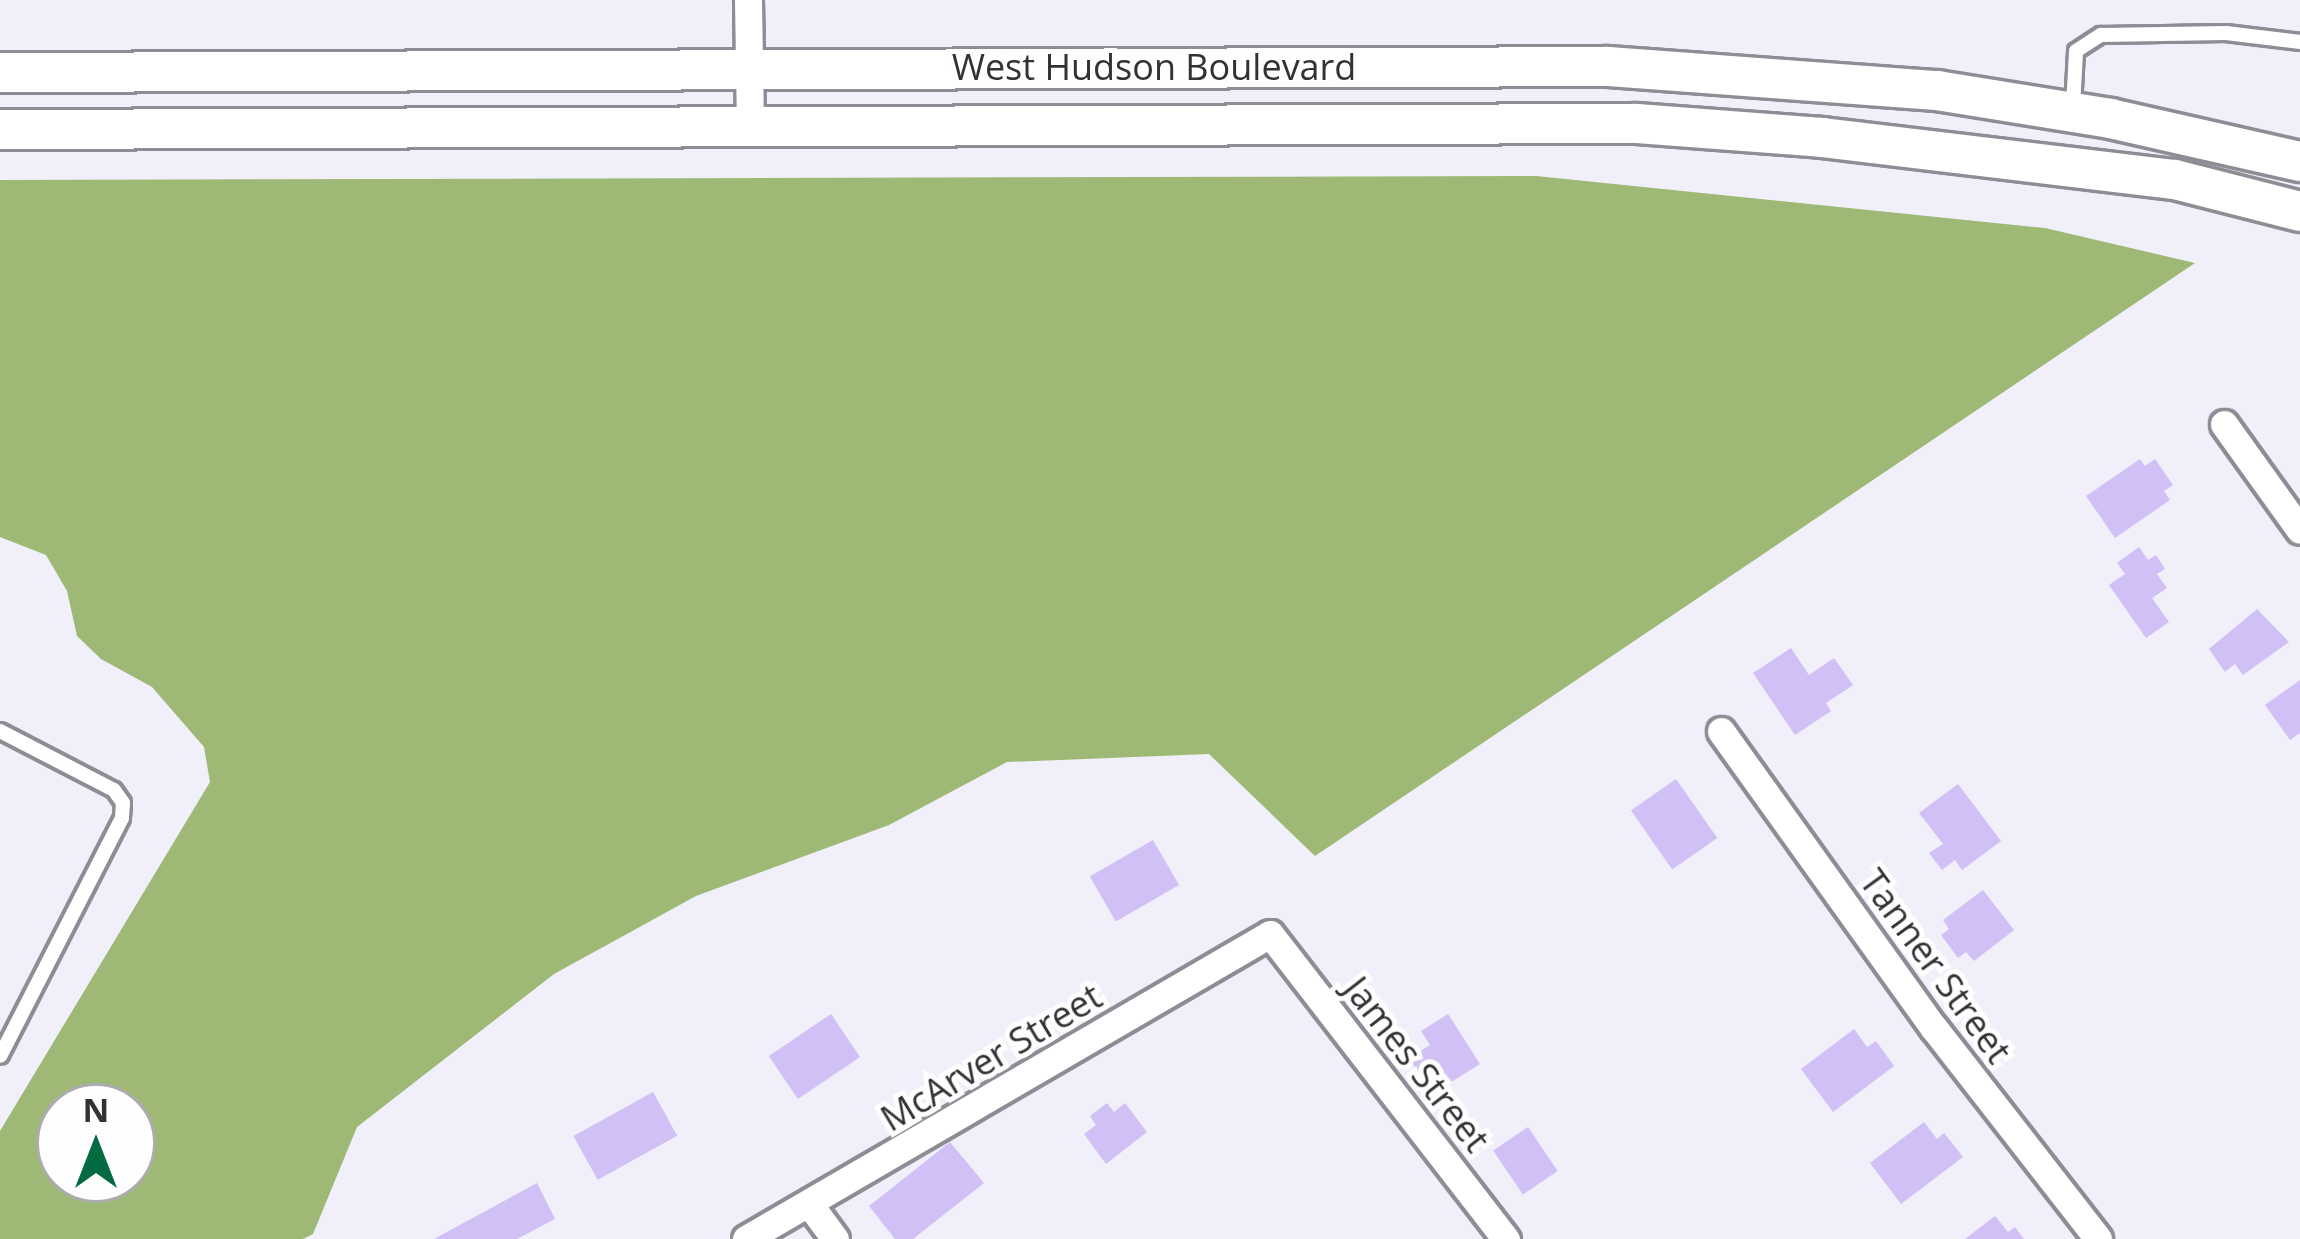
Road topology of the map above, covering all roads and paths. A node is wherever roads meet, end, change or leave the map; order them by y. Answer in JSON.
{"nodes":[{"id":1,"x":748,"y":0,"type":"edge"},
{"id":2,"x":2300,"y":42,"type":"edge"},
{"id":3,"x":749,"y":69,"type":"junction"},
{"id":4,"x":0,"y":72,"type":"edge"},
{"id":5,"x":2073,"y":112,"type":"junction"},
{"id":6,"x":750,"y":126,"type":"junction"},
{"id":7,"x":0,"y":129,"type":"edge"},
{"id":8,"x":2300,"y":161,"type":"edge"},
{"id":9,"x":2300,"y":211,"type":"edge"},
{"id":10,"x":2224,"y":424,"type":"dead end"},
{"id":11,"x":2300,"y":530,"type":"edge"},
{"id":12,"x":0,"y":731,"type":"edge"},
{"id":13,"x":1721,"y":731,"type":"dead end"},
{"id":14,"x":1270,"y":934,"type":"joint"},
{"id":15,"x":0,"y":1057,"type":"edge"},
{"id":16,"x":810,"y":1205,"type":"junction"},
{"id":17,"x":746,"y":1239,"type":"edge"},
{"id":18,"x":835,"y":1239,"type":"edge"},
{"id":19,"x":1506,"y":1239,"type":"edge"},
{"id":20,"x":2098,"y":1239,"type":"edge"}],
"edges":[{"from":1,"to":3,"type":"street"},
{"from":2,"to":5,"type":"lane"},
{"from":3,"to":4,"type":"main road","name":"West Hudson Boulevard"},
{"from":3,"to":5,"type":"main road","name":"West Hudson Boulevard"},
{"from":3,"to":6,"type":"street"},
{"from":5,"to":8,"type":"main road","name":"West Hudson Boulevard"},
{"from":6,"to":7,"type":"main road","name":"West Hudson Boulevard"},
{"from":6,"to":9,"type":"main road","name":"West Hudson Boulevard"},
{"from":10,"to":11,"type":"street"},
{"from":12,"to":15,"type":"lane"},
{"from":13,"to":20,"type":"street","name":"Tanner Street"},
{"from":14,"to":16,"type":"street","name":"McArver Street"},
{"from":14,"to":19,"type":"street","name":"James Street"},
{"from":16,"to":17,"type":"street","name":"McArver Street"},
{"from":16,"to":18,"type":"street"}]}
